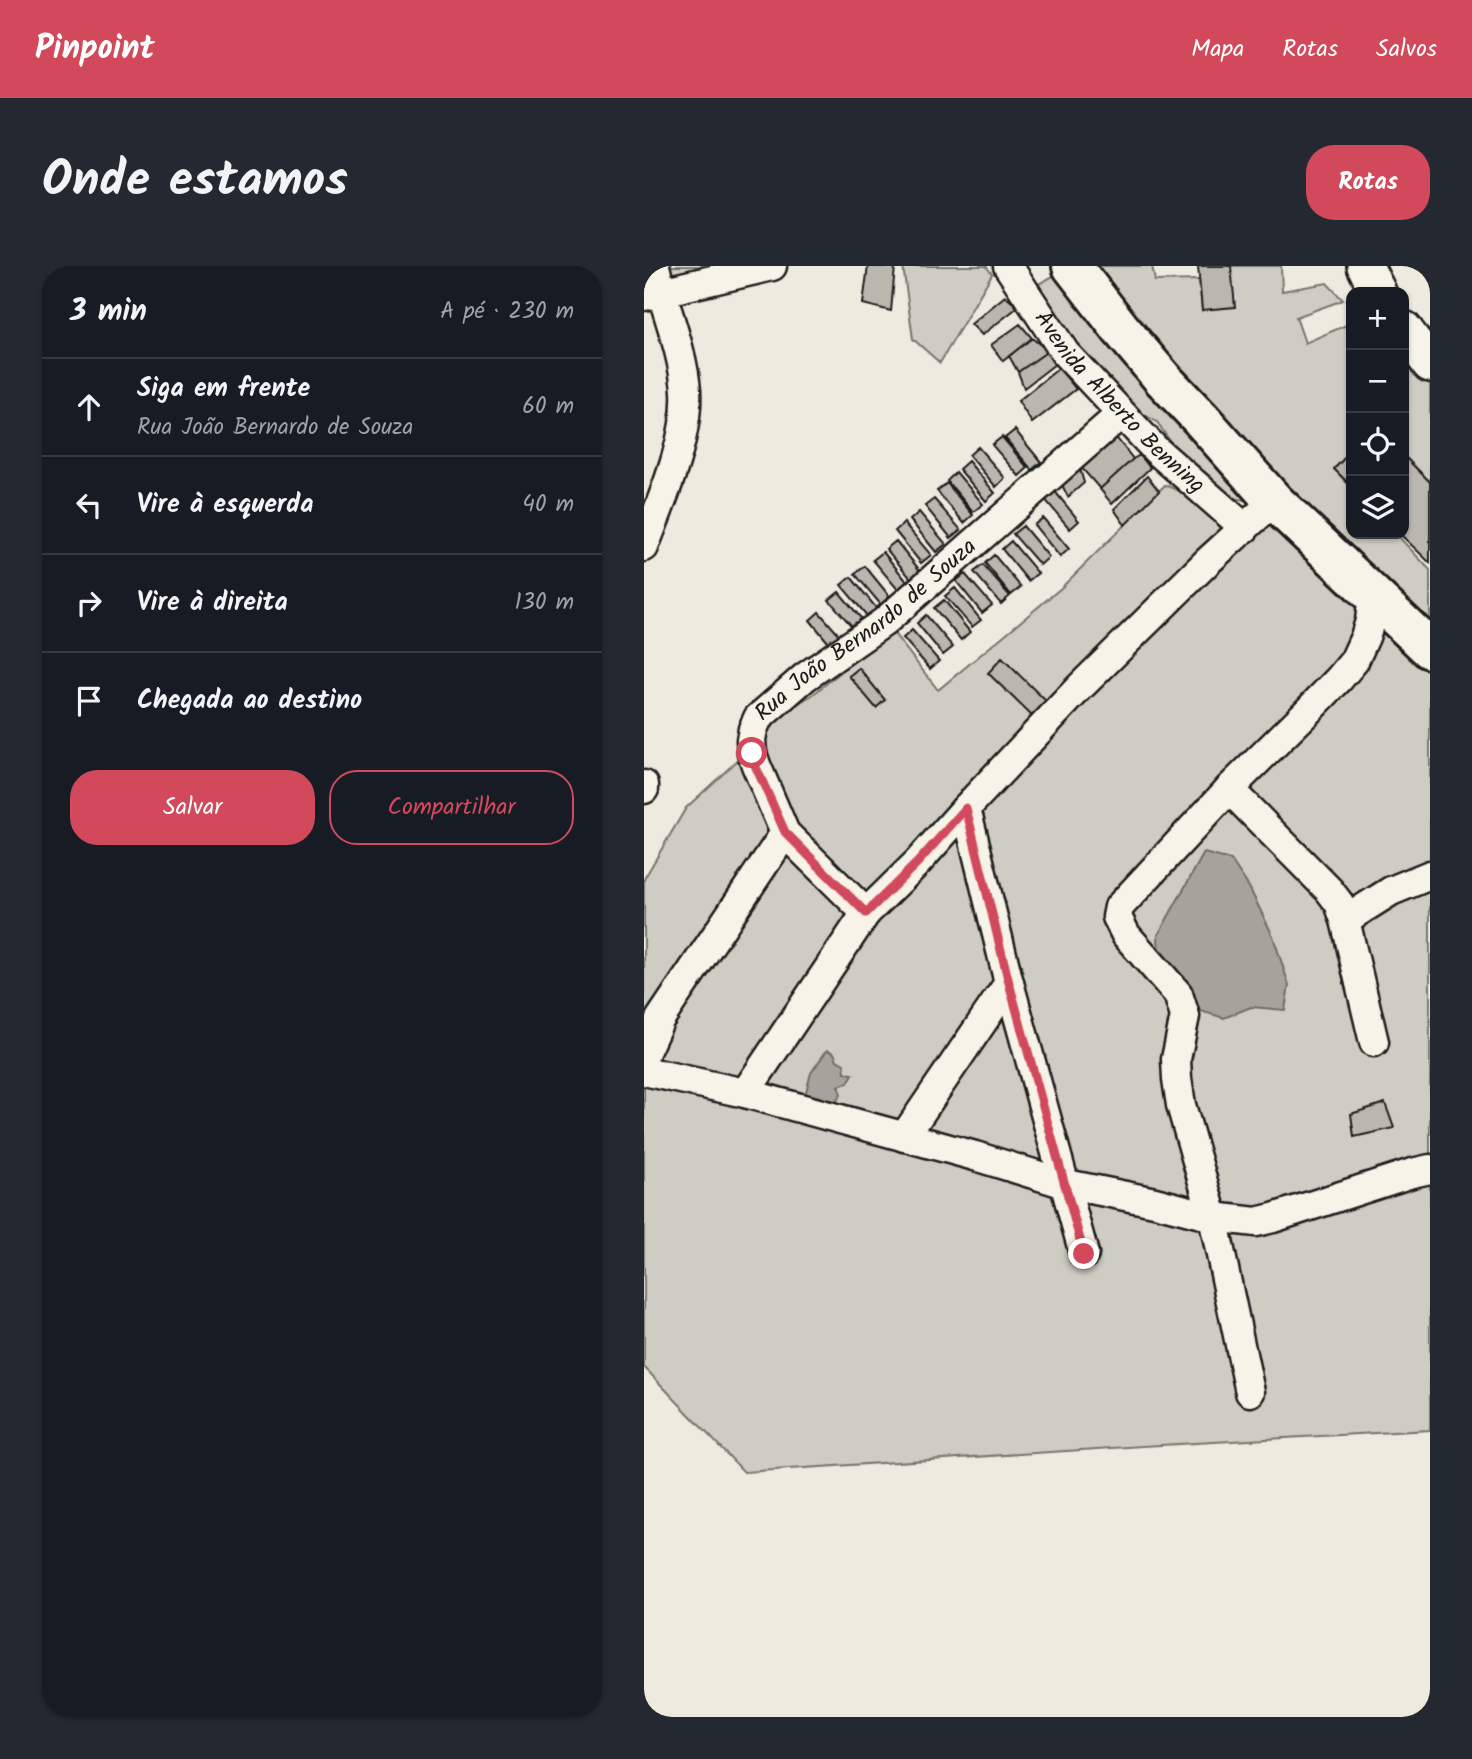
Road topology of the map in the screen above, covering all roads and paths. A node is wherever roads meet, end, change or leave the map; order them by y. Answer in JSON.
{"nodes":[{"id":1,"x":772,"y":266,"type":"edge"},
{"id":2,"x":1008,"y":266,"type":"edge"},
{"id":3,"x":1072,"y":266,"type":"edge"},
{"id":4,"x":1365,"y":266,"type":"edge"},
{"id":5,"x":653,"y":285,"type":"edge"},
{"id":6,"x":1376,"y":287,"type":"edge"},
{"id":7,"x":1409,"y":336,"type":"edge"},
{"id":8,"x":1430,"y":364,"type":"edge"},
{"id":9,"x":1121,"y":414,"type":"junction"},
{"id":10,"x":1274,"y":501,"type":"junction"},
{"id":11,"x":1245,"y":528,"type":"junction"},
{"id":12,"x":644,"y":547,"type":"edge"},
{"id":13,"x":1373,"y":594,"type":"junction"},
{"id":14,"x":1430,"y":649,"type":"edge"},
{"id":15,"x":1229,"y":789,"type":"junction"},
{"id":16,"x":966,"y":808,"type":"junction"},
{"id":17,"x":785,"y":832,"type":"junction"},
{"id":18,"x":1430,"y":875,"type":"edge"},
{"id":19,"x":866,"y":913,"type":"junction"},
{"id":20,"x":1346,"y":919,"type":"junction"},
{"id":21,"x":1009,"y":983,"type":"junction"},
{"id":22,"x":1374,"y":1042,"type":"dead end"},
{"id":23,"x":645,"y":1053,"type":"edge"},
{"id":24,"x":745,"y":1093,"type":"junction"},
{"id":25,"x":904,"y":1137,"type":"junction"},
{"id":26,"x":1430,"y":1169,"type":"edge"},
{"id":27,"x":1066,"y":1184,"type":"junction"},
{"id":28,"x":1213,"y":1217,"type":"junction"},
{"id":29,"x":1084,"y":1254,"type":"dead end"},
{"id":30,"x":1250,"y":1392,"type":"dead end"}],
"edges":[{"from":1,"to":5,"type":"street"},
{"from":2,"to":9,"type":"street","name":"Avenida Alberto Benning"},
{"from":3,"to":10,"type":"main road"},
{"from":4,"to":6,"type":"street"},
{"from":5,"to":12,"type":"street"},
{"from":7,"to":8,"type":"street"},
{"from":9,"to":11,"type":"street","name":"Avenida Alberto Benning"},
{"from":9,"to":17,"type":"street","name":"Rua João Bernardo de Souza"},
{"from":10,"to":11,"type":"street"},
{"from":10,"to":13,"type":"main road"},
{"from":11,"to":16,"type":"street"},
{"from":13,"to":14,"type":"main road"},
{"from":13,"to":15,"type":"street"},
{"from":15,"to":20,"type":"street"},
{"from":15,"to":28,"type":"street"},
{"from":16,"to":19,"type":"street"},
{"from":16,"to":21,"type":"street"},
{"from":17,"to":19,"type":"street","name":"Rua João Bernardo de Souza"},
{"from":17,"to":23,"type":"street"},
{"from":18,"to":20,"type":"street"},
{"from":19,"to":24,"type":"street"},
{"from":20,"to":22,"type":"street"},
{"from":21,"to":25,"type":"street"},
{"from":21,"to":27,"type":"street"},
{"from":23,"to":24,"type":"street"},
{"from":24,"to":25,"type":"street"},
{"from":25,"to":27,"type":"street"},
{"from":26,"to":28,"type":"street"},
{"from":27,"to":28,"type":"street"},
{"from":27,"to":29,"type":"street"},
{"from":28,"to":30,"type":"street"}]}
